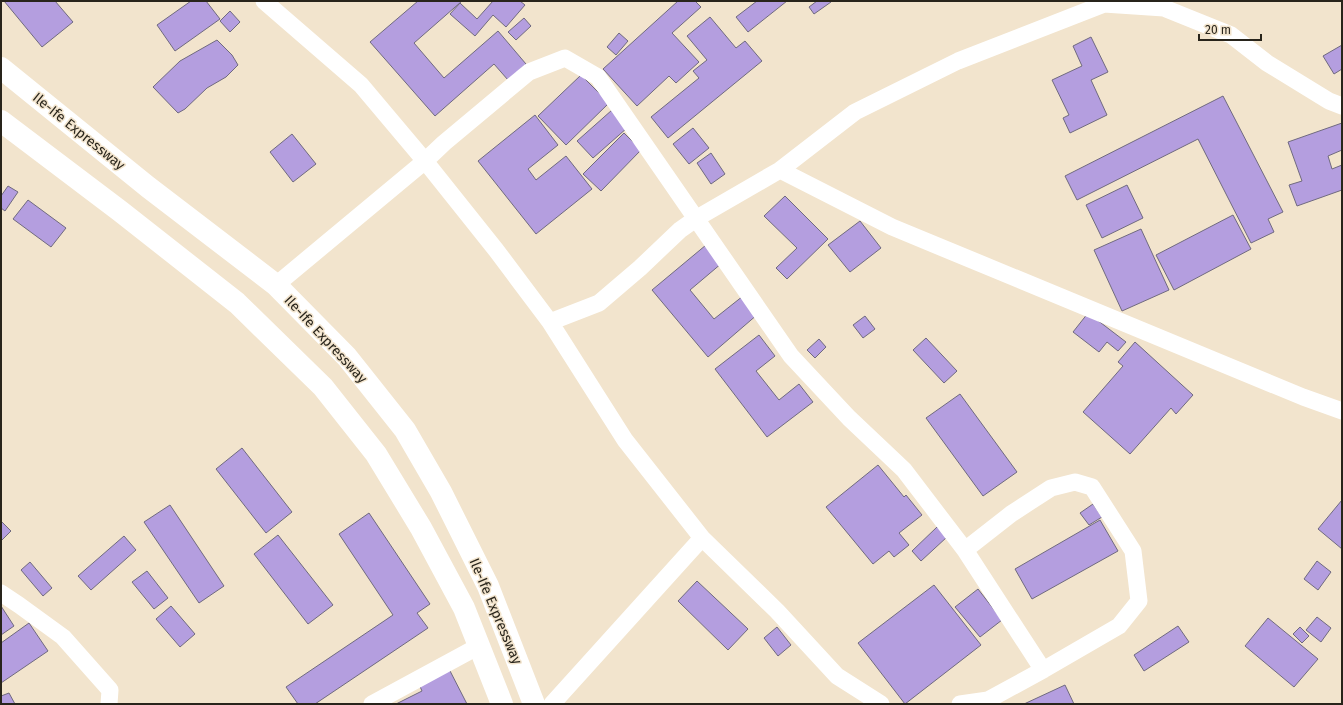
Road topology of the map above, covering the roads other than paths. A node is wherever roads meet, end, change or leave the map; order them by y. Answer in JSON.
{"nodes":[{"id":1,"x":264,"y":1,"type":"edge"},
{"id":2,"x":1,"y":68,"type":"edge"},
{"id":3,"x":1342,"y":106,"type":"edge"},
{"id":4,"x":1,"y":121,"type":"edge"},
{"id":5,"x":425,"y":162,"type":"junction"},
{"id":6,"x":780,"y":170,"type":"junction"},
{"id":7,"x":696,"y":218,"type":"junction"},
{"id":8,"x":276,"y":285,"type":"junction"},
{"id":9,"x":550,"y":322,"type":"junction"},
{"id":10,"x":1342,"y":411,"type":"edge"},
{"id":11,"x":702,"y":538,"type":"junction"},
{"id":12,"x":965,"y":550,"type":"junction"},
{"id":13,"x":1,"y":593,"type":"edge"},
{"id":14,"x":480,"y":646,"type":"junction"},
{"id":15,"x":1043,"y":670,"type":"junction"},
{"id":16,"x":109,"y":704,"type":"edge"},
{"id":17,"x":372,"y":704,"type":"edge"},
{"id":18,"x":502,"y":704,"type":"edge"},
{"id":19,"x":534,"y":704,"type":"edge"},
{"id":20,"x":552,"y":704,"type":"edge"},
{"id":21,"x":881,"y":704,"type":"edge"},
{"id":22,"x":960,"y":704,"type":"edge"}],
"edges":[{"from":1,"to":5,"type":"street"},
{"from":2,"to":8,"type":"main road","name":"Ile-Ife Expressway"},
{"from":3,"to":6,"type":"street"},
{"from":4,"to":14,"type":"main road","name":"Ile-Ife Expressway"},
{"from":5,"to":7,"type":"street"},
{"from":5,"to":8,"type":"street"},
{"from":5,"to":9,"type":"street"},
{"from":6,"to":7,"type":"street"},
{"from":6,"to":10,"type":"street"},
{"from":7,"to":9,"type":"street"},
{"from":7,"to":12,"type":"street"},
{"from":8,"to":19,"type":"main road","name":"Ile-Ife Expressway"},
{"from":9,"to":11,"type":"street"},
{"from":11,"to":20,"type":"street"},
{"from":11,"to":21,"type":"street"},
{"from":12,"to":15,"type":"street"},
{"from":12,"to":15,"type":"street"},
{"from":13,"to":16,"type":"street"},
{"from":14,"to":17,"type":"street"},
{"from":14,"to":18,"type":"main road","name":"Ile-Ife Expressway"},
{"from":15,"to":22,"type":"street"}]}
